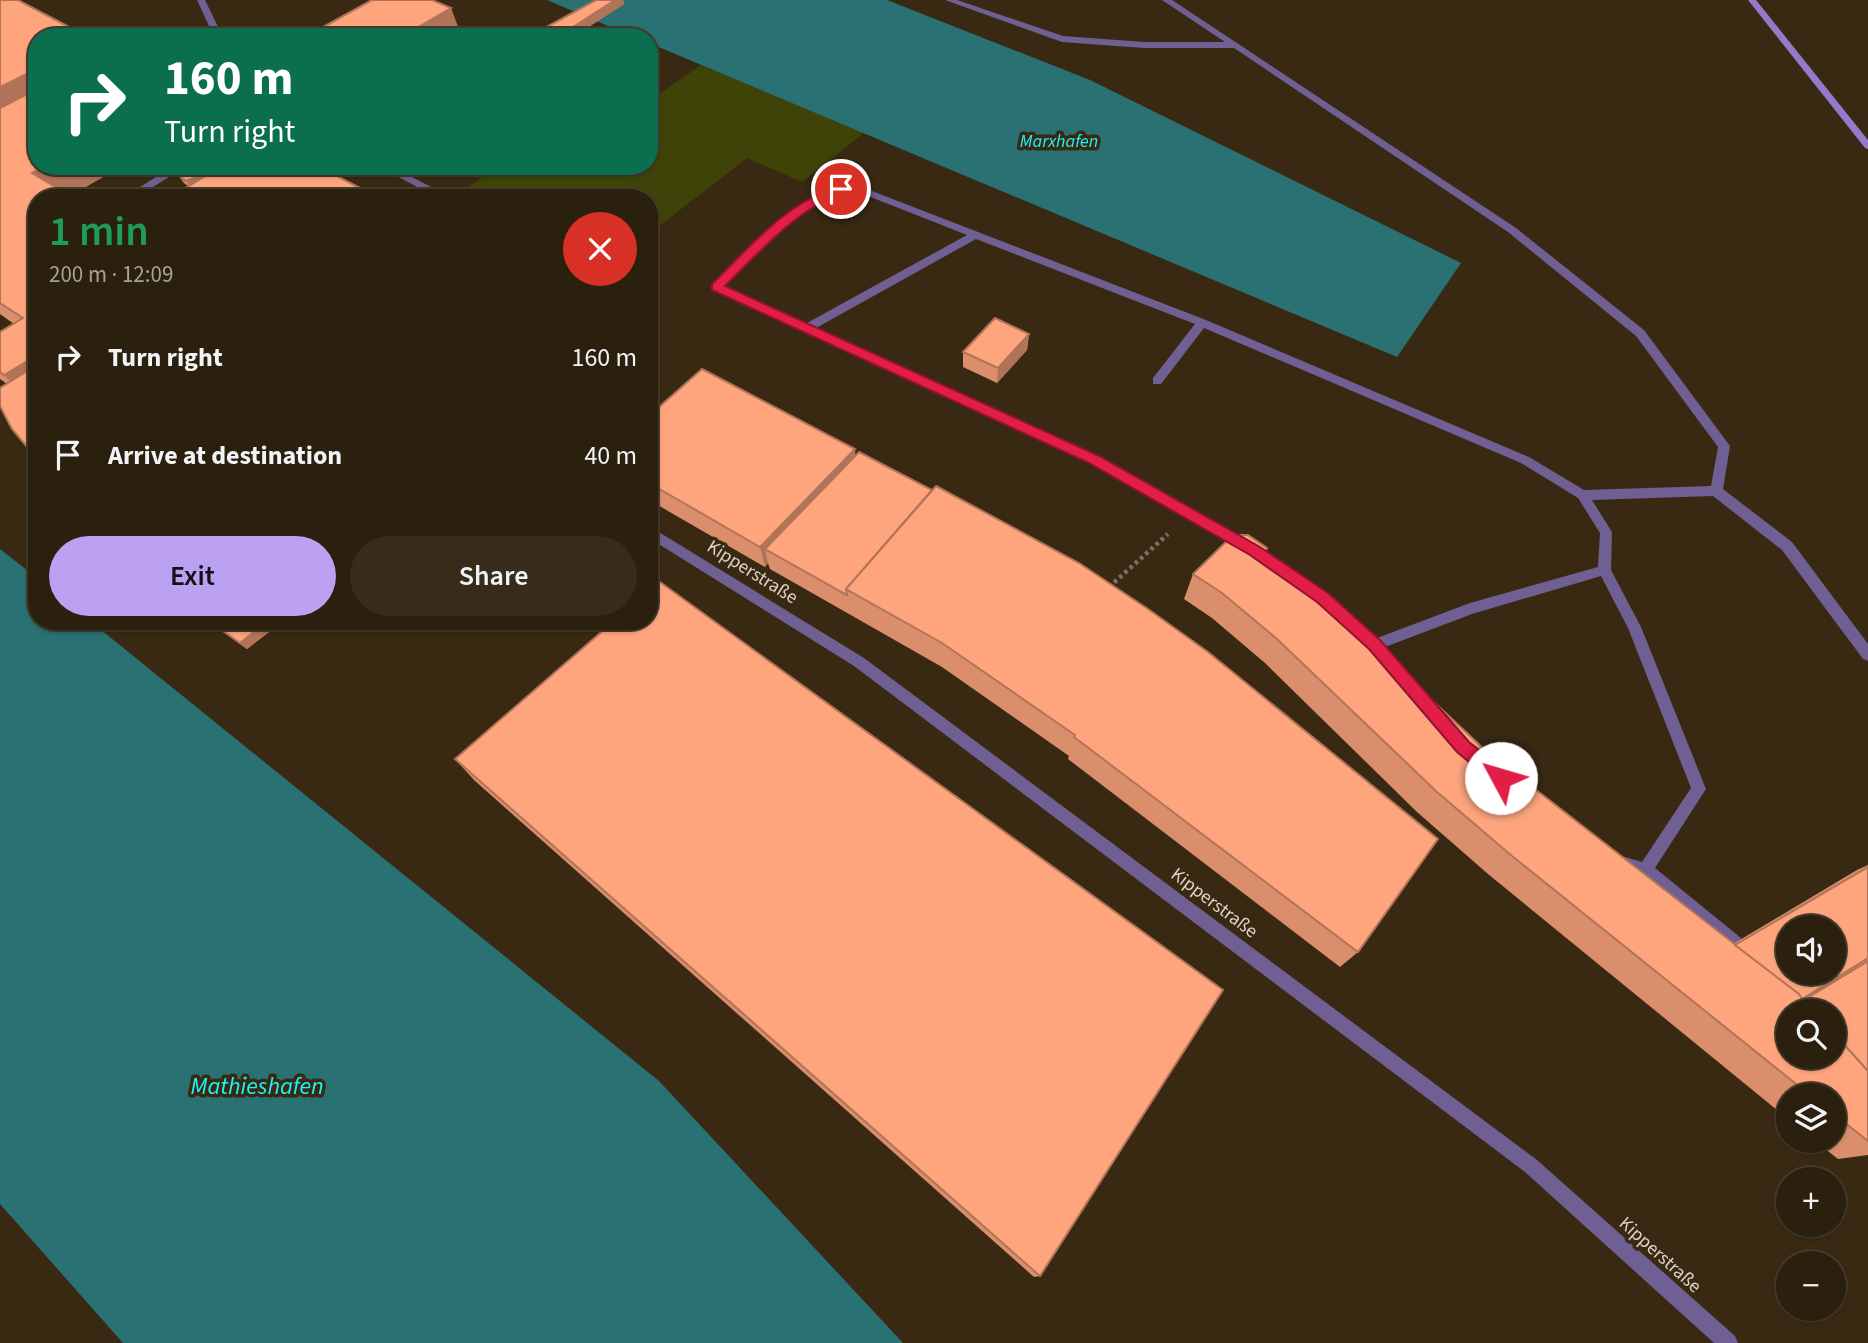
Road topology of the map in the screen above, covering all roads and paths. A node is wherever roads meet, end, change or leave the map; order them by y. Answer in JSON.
{"nodes":[{"id":1,"x":201,"y":0,"type":"edge"},
{"id":2,"x":949,"y":0,"type":"edge"},
{"id":3,"x":1166,"y":0,"type":"edge"},
{"id":4,"x":1752,"y":0,"type":"edge"},
{"id":5,"x":215,"y":28,"type":"edge"},
{"id":6,"x":1236,"y":46,"type":"junction"},
{"id":7,"x":1868,"y":146,"type":"edge"},
{"id":8,"x":167,"y":175,"type":"edge"},
{"id":9,"x":401,"y":175,"type":"edge"},
{"id":10,"x":142,"y":189,"type":"edge"},
{"id":11,"x":429,"y":189,"type":"edge"},
{"id":12,"x":975,"y":235,"type":"junction"},
{"id":13,"x":1202,"y":323,"type":"junction"},
{"id":14,"x":807,"y":328,"type":"junction"},
{"id":15,"x":1157,"y":381,"type":"dead end"},
{"id":16,"x":1716,"y":491,"type":"junction"},
{"id":17,"x":1582,"y":495,"type":"junction"},
{"id":18,"x":1191,"y":514,"type":"junction"},
{"id":19,"x":658,"y":537,"type":"edge"},
{"id":20,"x":1604,"y":570,"type":"junction"},
{"id":21,"x":1105,"y":590,"type":"edge"},
{"id":22,"x":1375,"y":645,"type":"junction"},
{"id":23,"x":1868,"y":655,"type":"edge"},
{"id":24,"x":1401,"y":675,"type":"edge"},
{"id":25,"x":1608,"y":859,"type":"edge"},
{"id":26,"x":1645,"y":870,"type":"junction"},
{"id":27,"x":1735,"y":944,"type":"edge"},
{"id":28,"x":1728,"y":1343,"type":"edge"}],
"edges":[{"from":1,"to":5,"type":"street"},
{"from":2,"to":6,"type":"street"},
{"from":3,"to":6,"type":"street"},
{"from":4,"to":7,"type":"street"},
{"from":6,"to":16,"type":"street"},
{"from":8,"to":10,"type":"street"},
{"from":9,"to":11,"type":"street"},
{"from":12,"to":13,"type":"street"},
{"from":12,"to":14,"type":"street"},
{"from":12,"to":14,"type":"street"},
{"from":13,"to":15,"type":"street"},
{"from":13,"to":17,"type":"street"},
{"from":14,"to":18,"type":"street"},
{"from":16,"to":17,"type":"street"},
{"from":16,"to":23,"type":"street"},
{"from":17,"to":20,"type":"street"},
{"from":18,"to":21,"type":"path"},
{"from":18,"to":22,"type":"street"},
{"from":19,"to":28,"type":"street","name":"Kipperstraße"},
{"from":20,"to":22,"type":"street"},
{"from":20,"to":26,"type":"street"},
{"from":22,"to":24,"type":"street"},
{"from":25,"to":26,"type":"street"},
{"from":26,"to":27,"type":"street"}]}
